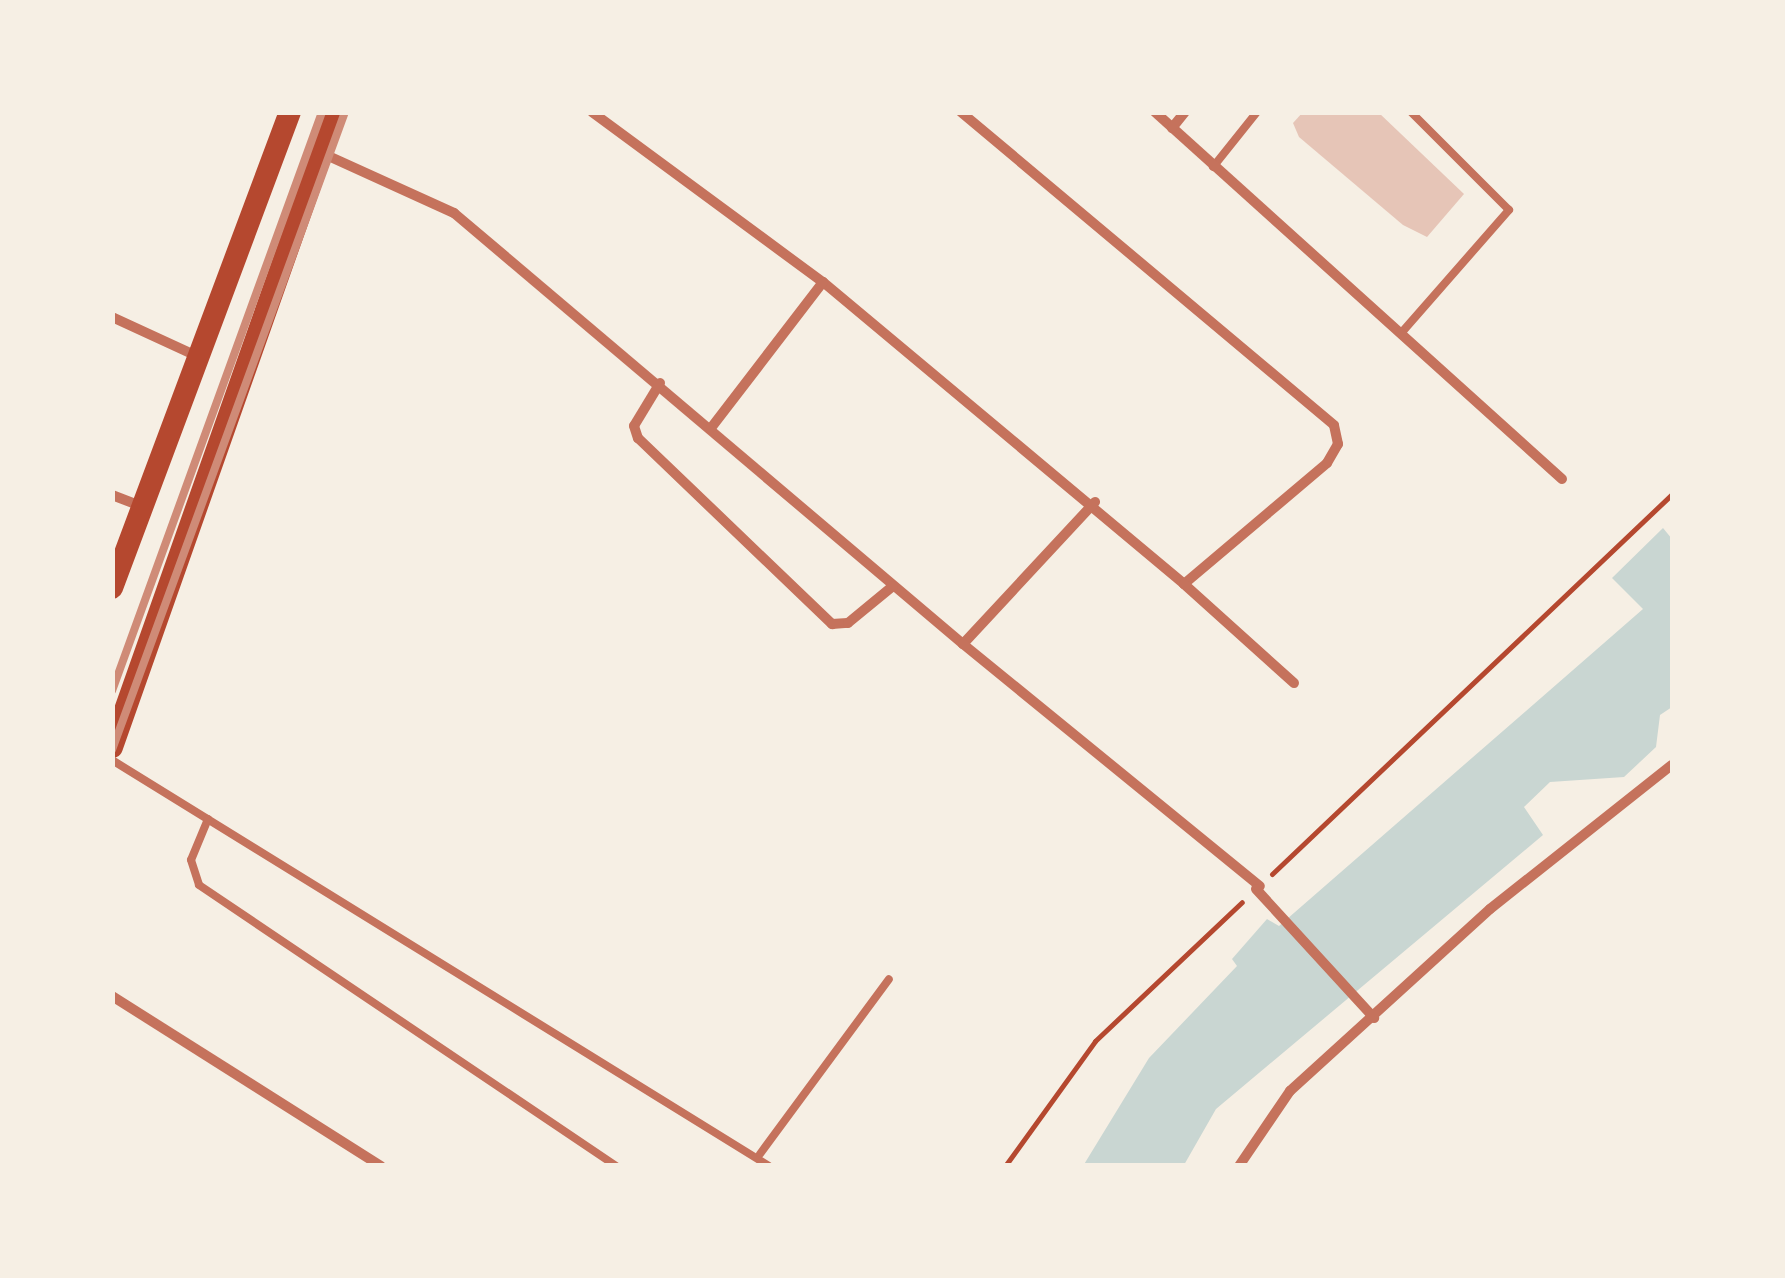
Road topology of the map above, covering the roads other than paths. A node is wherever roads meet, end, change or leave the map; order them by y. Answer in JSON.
{"nodes":[{"id":1,"x":290,"y":112,"type":"edge"},
{"id":2,"x":336,"y":112,"type":"edge"},
{"id":3,"x":592,"y":112,"type":"edge"},
{"id":4,"x":961,"y":112,"type":"edge"},
{"id":5,"x":1156,"y":112,"type":"edge"},
{"id":6,"x":1185,"y":112,"type":"edge"},
{"id":7,"x":1258,"y":112,"type":"edge"},
{"id":8,"x":1410,"y":112,"type":"edge"},
{"id":9,"x":1172,"y":128,"type":"junction"},
{"id":10,"x":321,"y":153,"type":"junction"},
{"id":11,"x":1212,"y":169,"type":"junction"},
{"id":12,"x":823,"y":282,"type":"junction"},
{"id":13,"x":112,"y":317,"type":"edge"},
{"id":14,"x":1403,"y":331,"type":"junction"},
{"id":15,"x":199,"y":364,"type":"junction"},
{"id":16,"x":242,"y":378,"type":"junction"},
{"id":17,"x":660,"y":383,"type":"junction"},
{"id":18,"x":711,"y":428,"type":"junction"},
{"id":19,"x":1562,"y":478,"type":"dead end"},
{"id":20,"x":112,"y":495,"type":"edge"},
{"id":21,"x":1094,"y":502,"type":"junction"},
{"id":22,"x":144,"y":506,"type":"junction"},
{"id":23,"x":1184,"y":584,"type":"junction"},
{"id":24,"x":893,"y":586,"type":"junction"},
{"id":25,"x":112,"y":588,"type":"edge"},
{"id":26,"x":963,"y":644,"type":"junction"},
{"id":27,"x":1294,"y":683,"type":"dead end"},
{"id":28,"x":112,"y":747,"type":"edge"},
{"id":29,"x":112,"y":760,"type":"edge"},
{"id":30,"x":1672,"y":765,"type":"edge"},
{"id":31,"x":208,"y":820,"type":"junction"},
{"id":32,"x":890,"y":979,"type":"dead end"},
{"id":33,"x":112,"y":996,"type":"edge"},
{"id":34,"x":1374,"y":1018,"type":"junction"},
{"id":35,"x":760,"y":1154,"type":"junction"},
{"id":36,"x":770,"y":1163,"type":"edge"},
{"id":37,"x":382,"y":1166,"type":"edge"},
{"id":38,"x":616,"y":1166,"type":"edge"},
{"id":39,"x":782,"y":1166,"type":"edge"},
{"id":40,"x":1239,"y":1166,"type":"edge"}],
"edges":[{"from":1,"to":15,"type":"main road"},
{"from":2,"to":10,"type":"main road"},
{"from":3,"to":12,"type":"street"},
{"from":4,"to":23,"type":"street"},
{"from":5,"to":9,"type":"street"},
{"from":6,"to":9,"type":"street"},
{"from":7,"to":11,"type":"lane"},
{"from":8,"to":14,"type":"lane"},
{"from":9,"to":11,"type":"street"},
{"from":10,"to":16,"type":"main road"},
{"from":10,"to":17,"type":"street"},
{"from":11,"to":14,"type":"street"},
{"from":12,"to":18,"type":"street"},
{"from":12,"to":21,"type":"street"},
{"from":13,"to":15,"type":"street"},
{"from":14,"to":19,"type":"street"},
{"from":15,"to":16,"type":"main road"},
{"from":15,"to":22,"type":"main road"},
{"from":16,"to":28,"type":"main road"},
{"from":17,"to":18,"type":"street"},
{"from":17,"to":24,"type":"street"},
{"from":18,"to":24,"type":"street"},
{"from":20,"to":22,"type":"street"},
{"from":21,"to":23,"type":"street"},
{"from":21,"to":26,"type":"street"},
{"from":22,"to":25,"type":"main road"},
{"from":23,"to":27,"type":"street"},
{"from":24,"to":26,"type":"street"},
{"from":26,"to":34,"type":"street"},
{"from":29,"to":31,"type":"lane"},
{"from":30,"to":34,"type":"street"},
{"from":31,"to":35,"type":"lane"},
{"from":31,"to":38,"type":"lane"},
{"from":32,"to":35,"type":"lane"},
{"from":33,"to":37,"type":"street"},
{"from":34,"to":40,"type":"street"},
{"from":35,"to":36,"type":"lane"},
{"from":36,"to":39,"type":"lane"}]}
